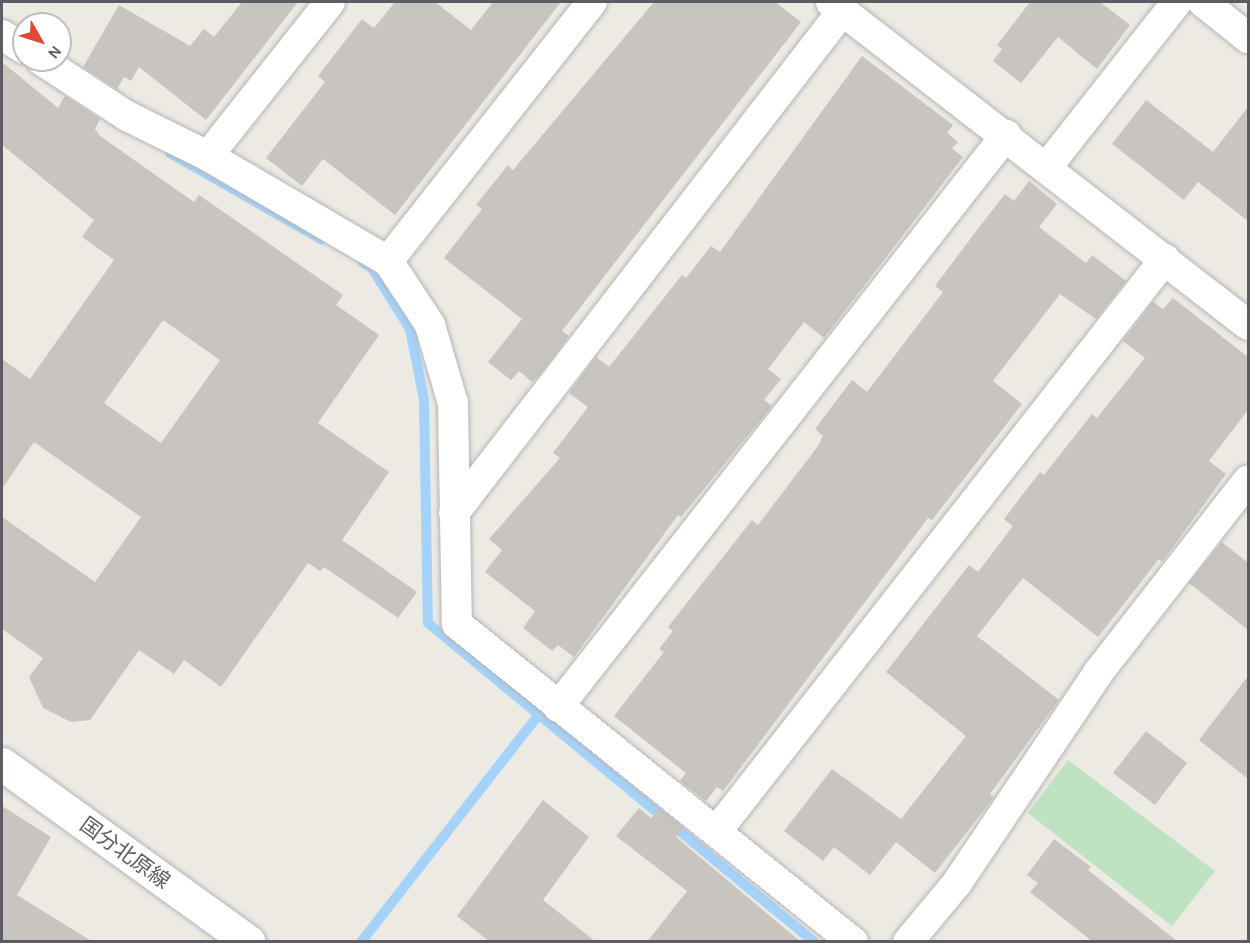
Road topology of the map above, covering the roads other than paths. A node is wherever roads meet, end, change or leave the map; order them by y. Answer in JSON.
{"nodes":[{"id":1,"x":330,"y":2,"type":"edge"},
{"id":2,"x":592,"y":2,"type":"edge"},
{"id":3,"x":1177,"y":2,"type":"edge"},
{"id":4,"x":1203,"y":2,"type":"edge"},
{"id":5,"x":837,"y":6,"type":"edge"},
{"id":6,"x":1248,"y":38,"type":"edge"},
{"id":7,"x":59,"y":72,"type":"edge"},
{"id":8,"x":1006,"y":135,"type":"junction"},
{"id":9,"x":208,"y":156,"type":"junction"},
{"id":10,"x":1047,"y":167,"type":"junction"},
{"id":11,"x":1165,"y":259,"type":"junction"},
{"id":12,"x":388,"y":261,"type":"junction"},
{"id":13,"x":1248,"y":325,"type":"edge"},
{"id":14,"x":1248,"y":480,"type":"edge"},
{"id":15,"x":454,"y":513,"type":"junction"},
{"id":16,"x":558,"y":706,"type":"junction"},
{"id":17,"x":2,"y":764,"type":"edge"},
{"id":18,"x":716,"y":832,"type":"junction"},
{"id":19,"x":245,"y":940,"type":"edge"},
{"id":20,"x":853,"y":942,"type":"edge"},
{"id":21,"x":908,"y":942,"type":"edge"}],
"edges":[{"from":1,"to":9,"type":"street"},
{"from":2,"to":12,"type":"street"},
{"from":3,"to":10,"type":"street"},
{"from":4,"to":6,"type":"street"},
{"from":5,"to":8,"type":"street"},
{"from":5,"to":15,"type":"street"},
{"from":7,"to":9,"type":"street"},
{"from":8,"to":10,"type":"street"},
{"from":8,"to":16,"type":"street"},
{"from":9,"to":12,"type":"street"},
{"from":10,"to":11,"type":"street"},
{"from":11,"to":13,"type":"street"},
{"from":11,"to":18,"type":"street"},
{"from":12,"to":15,"type":"street"},
{"from":14,"to":21,"type":"street"},
{"from":15,"to":16,"type":"street"},
{"from":16,"to":18,"type":"street"},
{"from":17,"to":19,"type":"street","name":"国分北原線"},
{"from":18,"to":20,"type":"street"}]}
